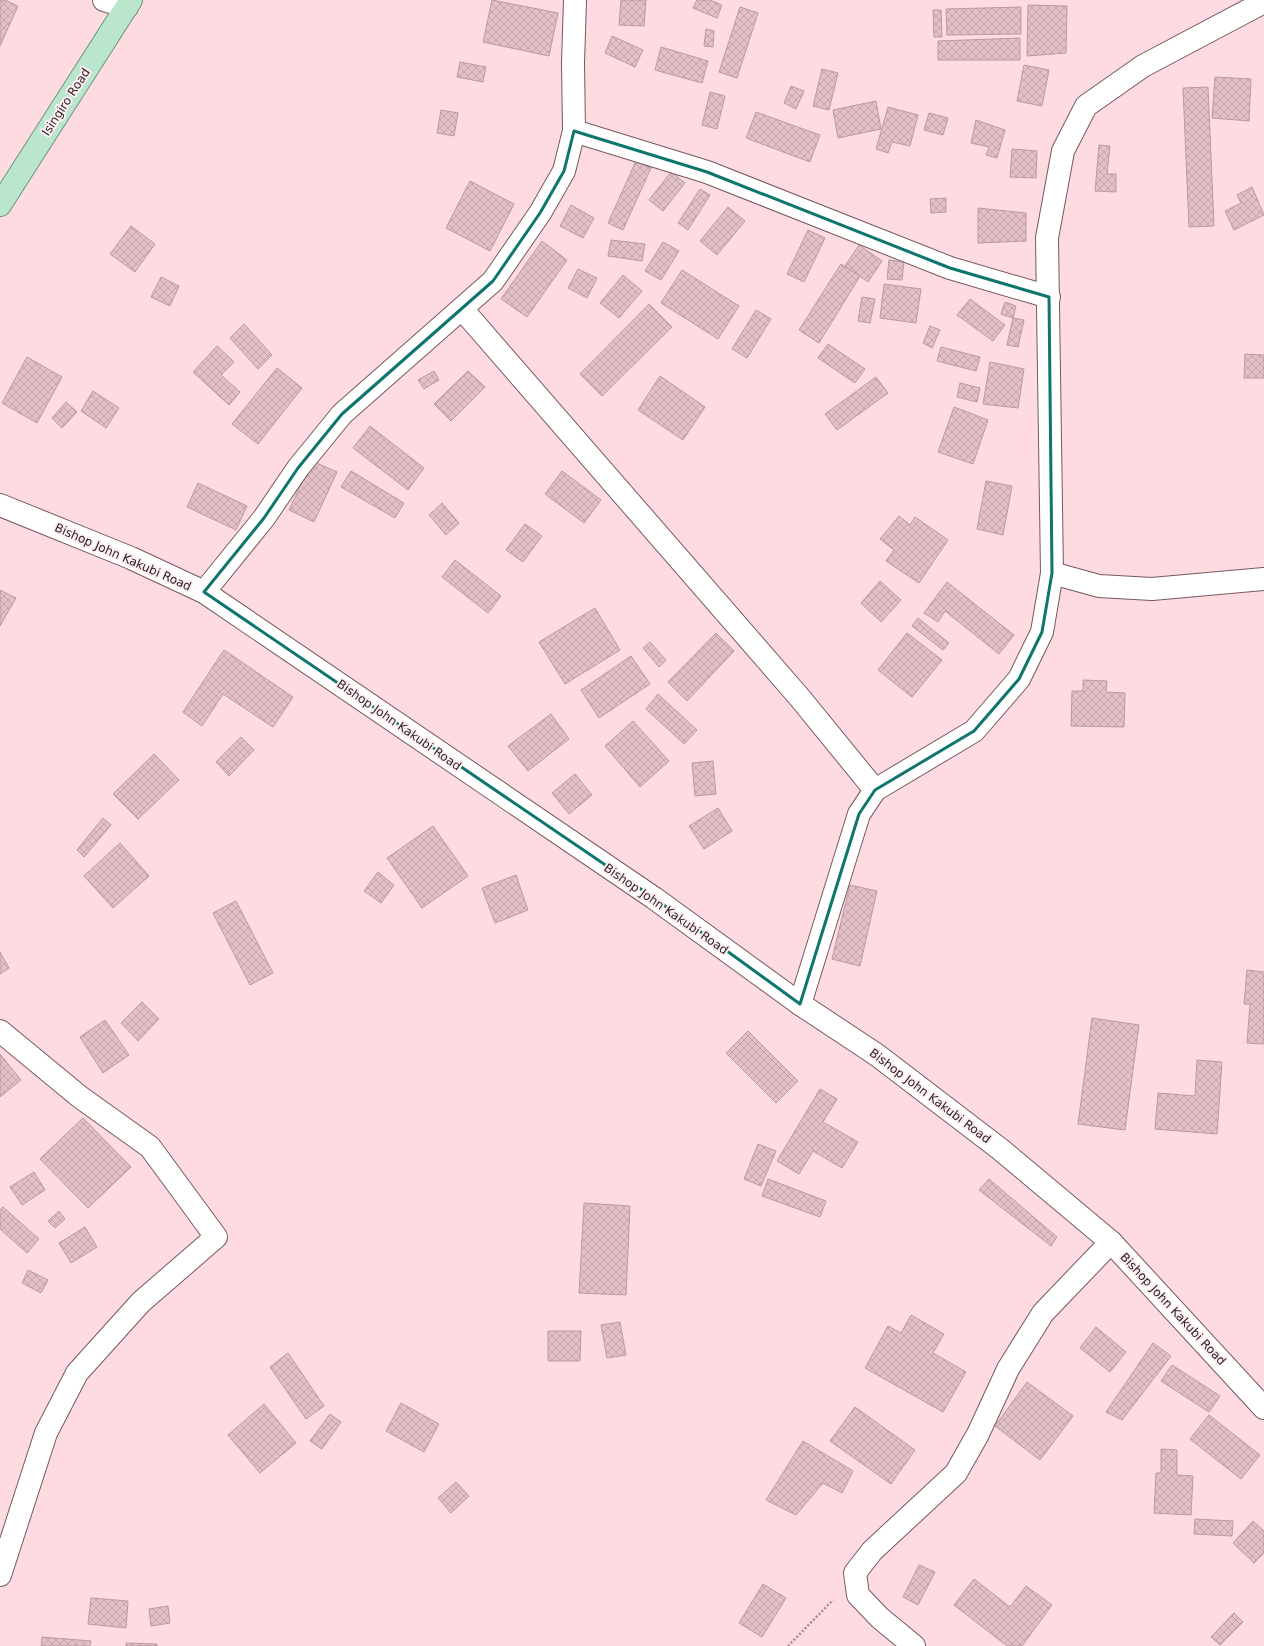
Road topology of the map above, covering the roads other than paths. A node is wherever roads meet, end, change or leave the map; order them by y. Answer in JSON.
{"nodes":[{"id":1,"x":104,"y":0,"type":"edge"},
{"id":2,"x":575,"y":0,"type":"edge"},
{"id":3,"x":1264,"y":2,"type":"edge"},
{"id":4,"x":129,"y":3,"type":"edge"},
{"id":5,"x":574,"y":131,"type":"junction"},
{"id":6,"x":0,"y":205,"type":"edge"},
{"id":7,"x":1049,"y":297,"type":"junction"},
{"id":8,"x":462,"y":309,"type":"junction"},
{"id":9,"x":0,"y":505,"type":"edge"},
{"id":10,"x":1052,"y":573,"type":"junction"},
{"id":11,"x":1264,"y":579,"type":"edge"},
{"id":12,"x":204,"y":592,"type":"junction"},
{"id":13,"x":875,"y":790,"type":"junction"},
{"id":14,"x":800,"y":1004,"type":"junction"},
{"id":15,"x":0,"y":1032,"type":"edge"},
{"id":16,"x":1111,"y":1242,"type":"junction"},
{"id":17,"x":1264,"y":1408,"type":"edge"},
{"id":18,"x":0,"y":1575,"type":"edge"},
{"id":19,"x":914,"y":1646,"type":"edge"}],
"edges":[{"from":1,"to":4,"type":"street"},
{"from":2,"to":5,"type":"street"},
{"from":3,"to":7,"type":"street"},
{"from":4,"to":6,"type":"main road","name":"Isingiro Road"},
{"from":5,"to":7,"type":"street"},
{"from":5,"to":8,"type":"street"},
{"from":7,"to":10,"type":"street"},
{"from":8,"to":12,"type":"street"},
{"from":8,"to":13,"type":"street"},
{"from":9,"to":12,"type":"street","name":"Bishop John Kakubi Road"},
{"from":10,"to":11,"type":"street"},
{"from":10,"to":13,"type":"street"},
{"from":12,"to":14,"type":"street","name":"Bishop John Kakubi Road"},
{"from":13,"to":14,"type":"street"},
{"from":14,"to":16,"type":"street","name":"Bishop John Kakubi Road"},
{"from":15,"to":18,"type":"street"},
{"from":16,"to":17,"type":"street","name":"Bishop John Kakubi Road"},
{"from":16,"to":19,"type":"street"}]}
